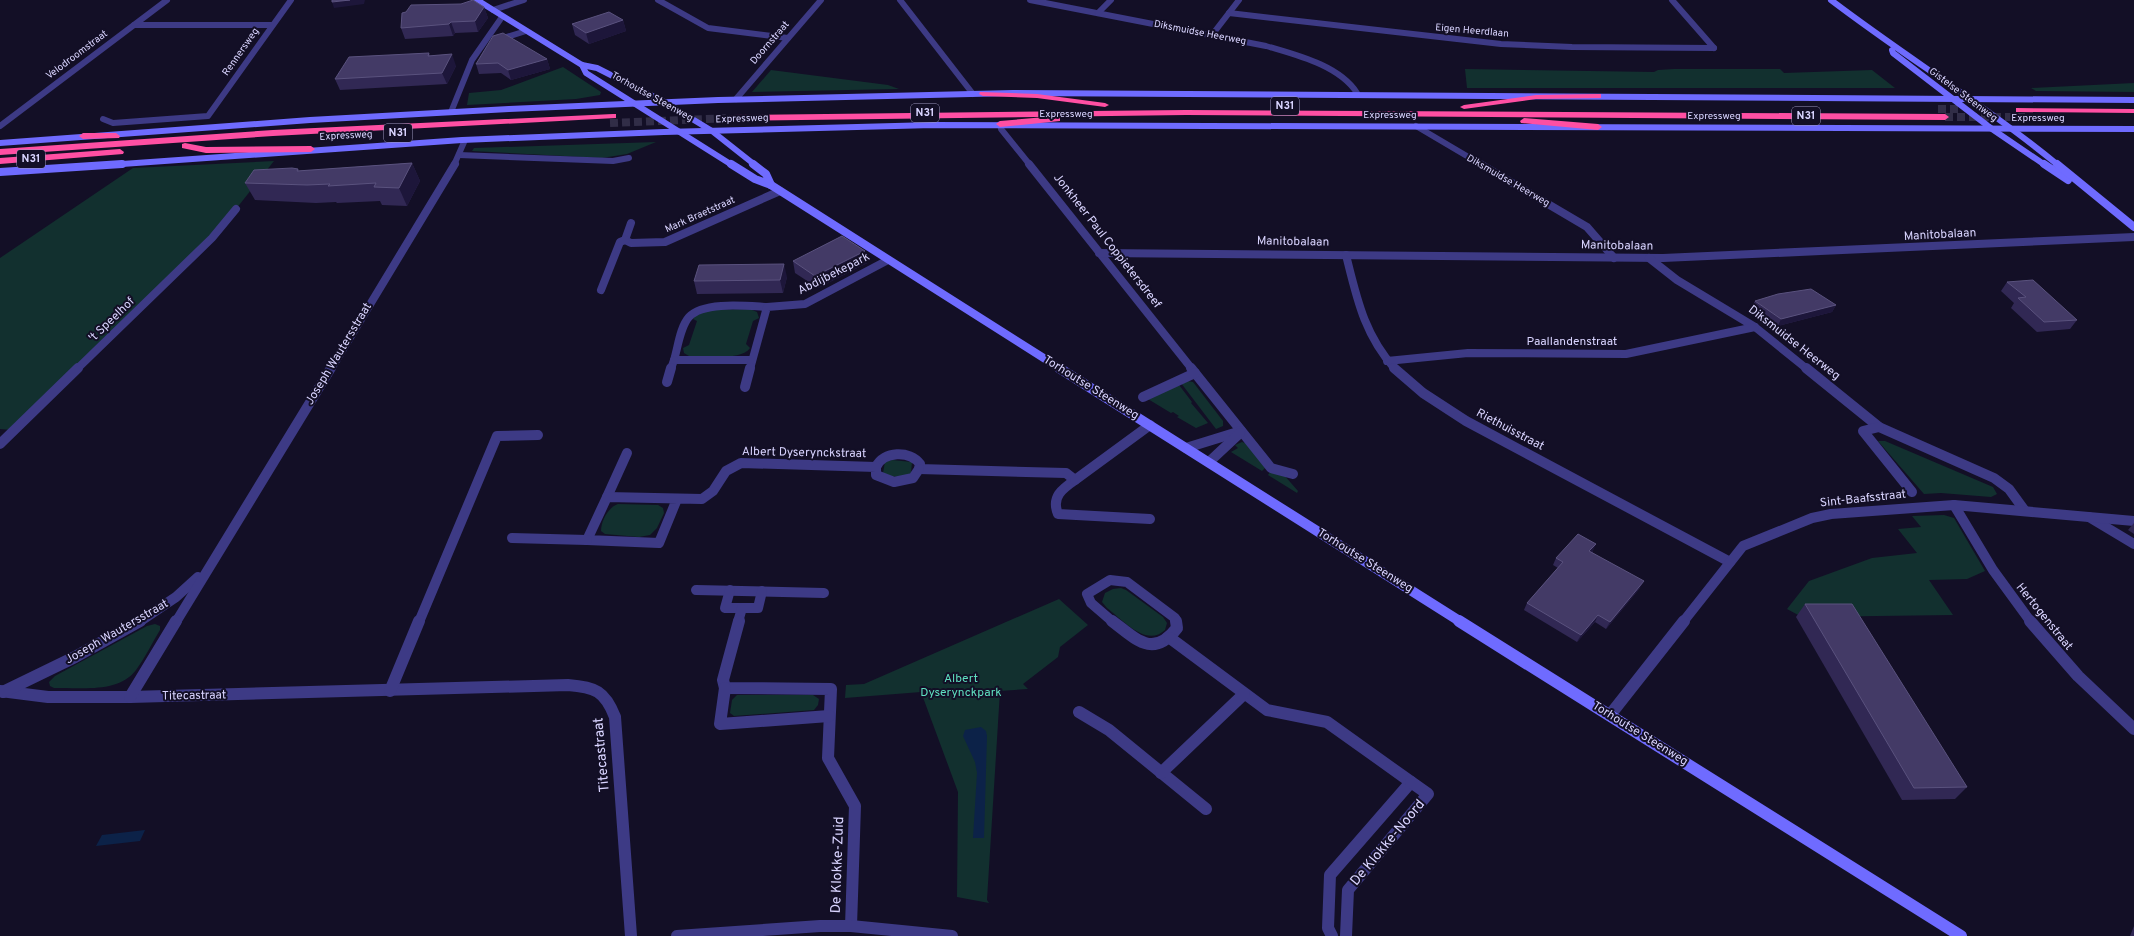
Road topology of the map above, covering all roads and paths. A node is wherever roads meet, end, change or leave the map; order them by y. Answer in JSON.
{"nodes":[{"id":1,"x":167,"y":0,"type":"edge"},
{"id":2,"x":291,"y":0,"type":"edge"},
{"id":3,"x":477,"y":0,"type":"edge"},
{"id":4,"x":524,"y":0,"type":"edge"},
{"id":5,"x":658,"y":0,"type":"edge"},
{"id":6,"x":821,"y":0,"type":"edge"},
{"id":7,"x":900,"y":0,"type":"edge"},
{"id":8,"x":1030,"y":0,"type":"edge"},
{"id":9,"x":1111,"y":0,"type":"edge"},
{"id":10,"x":1239,"y":0,"type":"edge"},
{"id":11,"x":1672,"y":0,"type":"edge"},
{"id":12,"x":1831,"y":0,"type":"edge"},
{"id":13,"x":493,"y":10,"type":"junction"},
{"id":14,"x":1229,"y":12,"type":"junction"},
{"id":15,"x":1098,"y":13,"type":"junction"},
{"id":16,"x":502,"y":17,"type":"junction"},
{"id":17,"x":134,"y":25,"type":"junction"},
{"id":18,"x":272,"y":25,"type":"junction"},
{"id":19,"x":520,"y":27,"type":"junction"},
{"id":20,"x":526,"y":31,"type":"junction"},
{"id":21,"x":1212,"y":35,"type":"junction"},
{"id":22,"x":488,"y":37,"type":"junction"},
{"id":23,"x":788,"y":38,"type":"junction"},
{"id":24,"x":1889,"y":44,"type":"junction"},
{"id":25,"x":482,"y":46,"type":"junction"},
{"id":26,"x":582,"y":65,"type":"junction"},
{"id":27,"x":973,"y":94,"type":"junction"},
{"id":28,"x":983,"y":94,"type":"junction"},
{"id":29,"x":1357,"y":94,"type":"junction"},
{"id":30,"x":1598,"y":96,"type":"junction"},
{"id":31,"x":1949,"y":97,"type":"junction"},
{"id":32,"x":1970,"y":98,"type":"junction"},
{"id":33,"x":736,"y":99,"type":"junction"},
{"id":34,"x":2134,"y":100,"type":"edge"},
{"id":35,"x":666,"y":103,"type":"junction"},
{"id":36,"x":637,"y":104,"type":"junction"},
{"id":37,"x":1105,"y":105,"type":"junction"},
{"id":38,"x":1464,"y":107,"type":"junction"},
{"id":39,"x":1938,"y":109,"type":"tunnel mouth"},
{"id":40,"x":2019,"y":110,"type":"tunnel mouth"},
{"id":41,"x":2134,"y":111,"type":"edge"},
{"id":42,"x":451,"y":112,"type":"junction"},
{"id":43,"x":1120,"y":112,"type":"junction"},
{"id":44,"x":1458,"y":113,"type":"junction"},
{"id":45,"x":1945,"y":117,"type":"tunnel mouth"},
{"id":46,"x":2028,"y":117,"type":"tunnel mouth"},
{"id":47,"x":2134,"y":118,"type":"edge"},
{"id":48,"x":103,"y":119,"type":"dead end"},
{"id":49,"x":612,"y":120,"type":"tunnel mouth"},
{"id":50,"x":1000,"y":124,"type":"junction"},
{"id":51,"x":0,"y":126,"type":"edge"},
{"id":52,"x":1416,"y":126,"type":"junction"},
{"id":53,"x":1598,"y":126,"type":"junction"},
{"id":54,"x":1992,"y":129,"type":"junction"},
{"id":55,"x":2013,"y":129,"type":"junction"},
{"id":56,"x":2134,"y":129,"type":"edge"},
{"id":57,"x":712,"y":131,"type":"junction"},
{"id":58,"x":680,"y":132,"type":"junction"},
{"id":59,"x":83,"y":136,"type":"junction"},
{"id":60,"x":465,"y":140,"type":"junction"},
{"id":61,"x":0,"y":143,"type":"edge"},
{"id":62,"x":186,"y":143,"type":"junction"},
{"id":63,"x":311,"y":149,"type":"junction"},
{"id":64,"x":0,"y":152,"type":"edge"},
{"id":65,"x":459,"y":154,"type":"junction"},
{"id":66,"x":629,"y":158,"type":"dead end"},
{"id":67,"x":0,"y":161,"type":"edge"},
{"id":68,"x":0,"y":172,"type":"edge"},
{"id":69,"x":771,"y":185,"type":"junction"},
{"id":70,"x":780,"y":191,"type":"junction"},
{"id":71,"x":2092,"y":194,"type":"junction"},
{"id":72,"x":236,"y":209,"type":"dead end"},
{"id":73,"x":631,"y":223,"type":"dead end"},
{"id":74,"x":2134,"y":227,"type":"edge"},
{"id":75,"x":2134,"y":237,"type":"edge"},
{"id":76,"x":625,"y":240,"type":"junction"},
{"id":77,"x":1099,"y":253,"type":"junction"},
{"id":78,"x":1346,"y":255,"type":"junction"},
{"id":79,"x":1614,"y":258,"type":"junction"},
{"id":80,"x":1649,"y":258,"type":"junction"},
{"id":81,"x":888,"y":260,"type":"junction"},
{"id":82,"x":601,"y":290,"type":"dead end"},
{"id":83,"x":767,"y":307,"type":"junction"},
{"id":84,"x":1754,"y":327,"type":"junction"},
{"id":85,"x":674,"y":360,"type":"junction"},
{"id":86,"x":752,"y":360,"type":"junction"},
{"id":87,"x":1388,"y":361,"type":"junction"},
{"id":88,"x":1195,"y":373,"type":"junction"},
{"id":89,"x":667,"y":382,"type":"dead end"},
{"id":90,"x":745,"y":387,"type":"dead end"},
{"id":91,"x":1143,"y":397,"type":"dead end"},
{"id":92,"x":1150,"y":425,"type":"junction"},
{"id":93,"x":1879,"y":427,"type":"junction"},
{"id":94,"x":1241,"y":432,"type":"junction"},
{"id":95,"x":538,"y":435,"type":"dead end"},
{"id":96,"x":0,"y":444,"type":"edge"},
{"id":97,"x":1186,"y":448,"type":"junction"},
{"id":98,"x":627,"y":453,"type":"dead end"},
{"id":99,"x":1209,"y":462,"type":"junction"},
{"id":100,"x":876,"y":467,"type":"junction"},
{"id":101,"x":919,"y":468,"type":"junction"},
{"id":102,"x":1293,"y":474,"type":"dead end"},
{"id":103,"x":1075,"y":480,"type":"junction"},
{"id":104,"x":1912,"y":492,"type":"dead end"},
{"id":105,"x":607,"y":497,"type":"junction"},
{"id":106,"x":676,"y":499,"type":"junction"},
{"id":107,"x":1954,"y":505,"type":"junction"},
{"id":108,"x":2025,"y":511,"type":"junction"},
{"id":109,"x":2087,"y":516,"type":"junction"},
{"id":110,"x":1150,"y":519,"type":"dead end"},
{"id":111,"x":2134,"y":521,"type":"edge"},
{"id":112,"x":512,"y":538,"type":"dead end"},
{"id":113,"x":587,"y":540,"type":"junction"},
{"id":114,"x":2134,"y":544,"type":"edge"},
{"id":115,"x":218,"y":554,"type":"junction"},
{"id":116,"x":1730,"y":562,"type":"junction"},
{"id":117,"x":696,"y":590,"type":"dead end"},
{"id":118,"x":730,"y":590,"type":"junction"},
{"id":119,"x":762,"y":591,"type":"junction"},
{"id":120,"x":824,"y":593,"type":"dead end"},
{"id":121,"x":742,"y":608,"type":"junction"},
{"id":122,"x":1170,"y":638,"type":"junction"},
{"id":123,"x":725,"y":688,"type":"junction"},
{"id":124,"x":390,"y":691,"type":"junction"},
{"id":125,"x":1,"y":693,"type":"edge"},
{"id":126,"x":1244,"y":694,"type":"junction"},
{"id":127,"x":130,"y":697,"type":"junction"},
{"id":128,"x":1079,"y":712,"type":"dead end"},
{"id":129,"x":1610,"y":715,"type":"junction"},
{"id":130,"x":829,"y":716,"type":"junction"},
{"id":131,"x":2134,"y":728,"type":"edge"},
{"id":132,"x":1161,"y":773,"type":"junction"},
{"id":133,"x":1411,"y":782,"type":"junction"},
{"id":134,"x":1206,"y":809,"type":"dead end"},
{"id":135,"x":851,"y":926,"type":"junction"},
{"id":136,"x":631,"y":936,"type":"edge"},
{"id":137,"x":677,"y":936,"type":"edge"},
{"id":138,"x":952,"y":936,"type":"edge"},
{"id":139,"x":1332,"y":936,"type":"edge"},
{"id":140,"x":1346,"y":936,"type":"edge"},
{"id":141,"x":1961,"y":936,"type":"edge"}],
"edges":[{"from":1,"to":17,"type":"street","name":"Velodroomstraat"},
{"from":2,"to":18,"type":"street"},
{"from":3,"to":13,"type":"street","name":"Torhoutse Steenweg"},
{"from":4,"to":13,"type":"street"},
{"from":5,"to":23,"type":"street"},
{"from":6,"to":23,"type":"street","name":"Doornstraat"},
{"from":7,"to":27,"type":"street"},
{"from":8,"to":15,"type":"street","name":"Diksmuidse Heerweg"},
{"from":9,"to":15,"type":"street"},
{"from":10,"to":14,"type":"street"},
{"from":11,"to":14,"type":"street","name":"Eigen Heerdlaan"},
{"from":12,"to":24,"type":"street","name":"Gistelse Steenweg"},
{"from":13,"to":16,"type":"street","name":"Torhoutse Steenweg"},
{"from":14,"to":21,"type":"street"},
{"from":15,"to":21,"type":"street","name":"Diksmuidse Heerweg"},
{"from":16,"to":19,"type":"street","name":"Torhoutse Steenweg"},
{"from":16,"to":22,"type":"street"},
{"from":17,"to":18,"type":"street","name":"Rennersweg"},
{"from":17,"to":51,"type":"street","name":"Velodroomstraat"},
{"from":18,"to":48,"type":"street","name":"Rennersweg"},
{"from":19,"to":20,"type":"street","name":"Torhoutse Steenweg"},
{"from":19,"to":22,"type":"street"},
{"from":20,"to":25,"type":"street"},
{"from":20,"to":26,"type":"street","name":"Torhoutse Steenweg"},
{"from":21,"to":29,"type":"street","name":"Diksmuidse Heerweg"},
{"from":22,"to":25,"type":"street"},
{"from":23,"to":33,"type":"street","name":"Doornstraat"},
{"from":24,"to":31,"type":"street","name":"Gistelse Steenweg"},
{"from":24,"to":32,"type":"street","name":"Gistelse Steenweg"},
{"from":25,"to":42,"type":"street"},
{"from":26,"to":35,"type":"street","name":"Torhoutse Steenweg"},
{"from":26,"to":36,"type":"street","name":"Torhoutse Steenweg"},
{"from":27,"to":28,"type":"street","name":"Expressweg"},
{"from":27,"to":33,"type":"street","name":"Expressweg"},
{"from":28,"to":29,"type":"street","name":"Expressweg"},
{"from":28,"to":37,"type":"highway"},
{"from":29,"to":30,"type":"street","name":"Expressweg"},
{"from":30,"to":31,"type":"street","name":"Expressweg"},
{"from":30,"to":38,"type":"highway"},
{"from":31,"to":32,"type":"street","name":"Expressweg"},
{"from":31,"to":54,"type":"street","name":"Gistelse Steenweg"},
{"from":32,"to":34,"type":"street","name":"Expressweg"},
{"from":32,"to":55,"type":"street","name":"Gistelse Steenweg"},
{"from":33,"to":35,"type":"street","name":"Expressweg"},
{"from":35,"to":36,"type":"street","name":"Expressweg"},
{"from":35,"to":57,"type":"street","name":"Torhoutse Steenweg"},
{"from":36,"to":42,"type":"street","name":"Expressweg"},
{"from":36,"to":58,"type":"street","name":"Torhoutse Steenweg"},
{"from":37,"to":38,"type":"highway","name":"Expressweg","number":"N31"},
{"from":37,"to":43,"type":"highway","name":"Expressweg","number":"N31"},
{"from":38,"to":39,"type":"highway","name":"Expressweg","number":"N31"},
{"from":40,"to":41,"type":"highway","name":"Expressweg"},
{"from":42,"to":59,"type":"street","name":"Expressweg"},
{"from":43,"to":44,"type":"highway","name":"Expressweg","number":"N31"},
{"from":43,"to":50,"type":"highway"},
{"from":44,"to":45,"type":"highway","name":"Expressweg","number":"N31"},
{"from":44,"to":53,"type":"highway"},
{"from":46,"to":47,"type":"highway","name":"Expressweg"},
{"from":49,"to":62,"type":"highway","name":"Expressweg","number":"N31"},
{"from":50,"to":52,"type":"street","name":"Expressweg"},
{"from":50,"to":57,"type":"street","name":"Expressweg"},
{"from":50,"to":77,"type":"street","name":"Jonkheer Paul Coppietersdreef"},
{"from":52,"to":53,"type":"street","name":"Expressweg"},
{"from":52,"to":79,"type":"street","name":"Diksmuidse Heerweg"},
{"from":53,"to":54,"type":"street","name":"Expressweg"},
{"from":54,"to":55,"type":"street","name":"Expressweg"},
{"from":54,"to":71,"type":"street","name":"Gistelse Steenweg"},
{"from":55,"to":56,"type":"street","name":"Expressweg"},
{"from":55,"to":71,"type":"street","name":"Gistelse Steenweg"},
{"from":57,"to":58,"type":"street","name":"Expressweg"},
{"from":57,"to":69,"type":"street","name":"Torhoutse Steenweg"},
{"from":58,"to":60,"type":"street","name":"Expressweg"},
{"from":58,"to":69,"type":"street","name":"Torhoutse Steenweg"},
{"from":59,"to":61,"type":"street","name":"Expressweg"},
{"from":59,"to":62,"type":"highway"},
{"from":60,"to":63,"type":"street","name":"Expressweg"},
{"from":60,"to":65,"type":"street","name":"Joseph Wautersstraat"},
{"from":62,"to":63,"type":"highway"},
{"from":62,"to":64,"type":"highway","name":"Expressweg","number":"N31"},
{"from":62,"to":67,"type":"highway","name":"Expressweg","number":"N31"},
{"from":63,"to":68,"type":"street","name":"Expressweg"},
{"from":65,"to":66,"type":"street"},
{"from":65,"to":115,"type":"street","name":"Joseph Wautersstraat"},
{"from":69,"to":70,"type":"street","name":"Torhoutse Steenweg"},
{"from":70,"to":76,"type":"street","name":"Mark Braetstraat"},
{"from":70,"to":81,"type":"street","name":"Torhoutse Steenweg"},
{"from":71,"to":74,"type":"street","name":"Gistelse Steenweg"},
{"from":72,"to":96,"type":"street","name":"'t Speelhof"},
{"from":73,"to":76,"type":"street"},
{"from":75,"to":80,"type":"street","name":"Manitobalaan"},
{"from":76,"to":82,"type":"street"},
{"from":77,"to":78,"type":"street","name":"Manitobalaan"},
{"from":77,"to":88,"type":"street","name":"Jonkheer Paul Coppietersdreef"},
{"from":78,"to":79,"type":"street","name":"Manitobalaan"},
{"from":78,"to":87,"type":"street","name":"Riethuisstraat"},
{"from":79,"to":80,"type":"street","name":"Manitobalaan"},
{"from":80,"to":84,"type":"street","name":"Diksmuidse Heerweg"},
{"from":81,"to":83,"type":"street","name":"Abdijbekepark"},
{"from":81,"to":92,"type":"street","name":"Torhoutse Steenweg"},
{"from":83,"to":85,"type":"street","name":"Abdijbekepark"},
{"from":83,"to":86,"type":"street"},
{"from":84,"to":87,"type":"street","name":"Paallandenstraat"},
{"from":84,"to":93,"type":"street","name":"Diksmuidse Heerweg"},
{"from":85,"to":86,"type":"street"},
{"from":85,"to":89,"type":"street","name":"Abdijbekepark"},
{"from":86,"to":90,"type":"street"},
{"from":87,"to":116,"type":"street","name":"Riethuisstraat"},
{"from":88,"to":91,"type":"street"},
{"from":88,"to":94,"type":"street","name":"Jonkheer Paul Coppietersdreef"},
{"from":92,"to":97,"type":"street","name":"Torhoutse Steenweg"},
{"from":92,"to":103,"type":"street"},
{"from":93,"to":104,"type":"street"},
{"from":93,"to":108,"type":"street","name":"Diksmuidse Heerweg"},
{"from":94,"to":97,"type":"street"},
{"from":94,"to":99,"type":"street"},
{"from":94,"to":102,"type":"street","name":"Jonkheer Paul Coppietersdreef"},
{"from":95,"to":124,"type":"street"},
{"from":97,"to":99,"type":"street","name":"Torhoutse Steenweg"},
{"from":98,"to":105,"type":"street"},
{"from":99,"to":129,"type":"street","name":"Torhoutse Steenweg"},
{"from":100,"to":101,"type":"street","name":"Albert Dyserynckstraat"},
{"from":100,"to":101,"type":"street","name":"Albert Dyserynckstraat"},
{"from":100,"to":106,"type":"street","name":"Albert Dyserynckstraat"},
{"from":101,"to":103,"type":"street"},
{"from":103,"to":110,"type":"street"},
{"from":105,"to":106,"type":"street","name":"Albert Dyserynckstraat"},
{"from":105,"to":113,"type":"street"},
{"from":106,"to":113,"type":"street"},
{"from":107,"to":108,"type":"street","name":"Sint-Baafsstraat"},
{"from":107,"to":116,"type":"street","name":"Sint-Baafsstraat"},
{"from":107,"to":131,"type":"street","name":"Hertogenstraat"},
{"from":108,"to":109,"type":"street","name":"Sint-Baafsstraat"},
{"from":109,"to":111,"type":"street","name":"Sint-Baafsstraat"},
{"from":109,"to":114,"type":"street"},
{"from":112,"to":113,"type":"street"},
{"from":115,"to":125,"type":"street","name":"Joseph Wautersstraat"},
{"from":115,"to":127,"type":"street","name":"Joseph Wautersstraat"},
{"from":116,"to":129,"type":"street","name":"Sint-Baafsstraat"},
{"from":117,"to":118,"type":"street"},
{"from":118,"to":119,"type":"street"},
{"from":118,"to":121,"type":"street"},
{"from":119,"to":120,"type":"street"},
{"from":119,"to":121,"type":"street"},
{"from":121,"to":123,"type":"street"},
{"from":122,"to":122,"type":"street"},
{"from":122,"to":126,"type":"street","name":"De Klokke-Noord"},
{"from":123,"to":130,"type":"street","name":"De Klokke-Zuid"},
{"from":123,"to":130,"type":"street"},
{"from":124,"to":127,"type":"street","name":"Titecastraat"},
{"from":124,"to":136,"type":"street","name":"Titecastraat"},
{"from":125,"to":127,"type":"street","name":"Titecastraat"},
{"from":126,"to":132,"type":"street"},
{"from":126,"to":133,"type":"street","name":"De Klokke-Noord"},
{"from":128,"to":132,"type":"street"},
{"from":129,"to":141,"type":"street","name":"Torhoutse Steenweg"},
{"from":130,"to":135,"type":"street","name":"De Klokke-Zuid"},
{"from":132,"to":134,"type":"street"},
{"from":133,"to":139,"type":"street","name":"De Klokke-Noord"},
{"from":133,"to":140,"type":"street","name":"De Klokke-Noord"},
{"from":135,"to":137,"type":"street"},
{"from":135,"to":138,"type":"street"}]}
